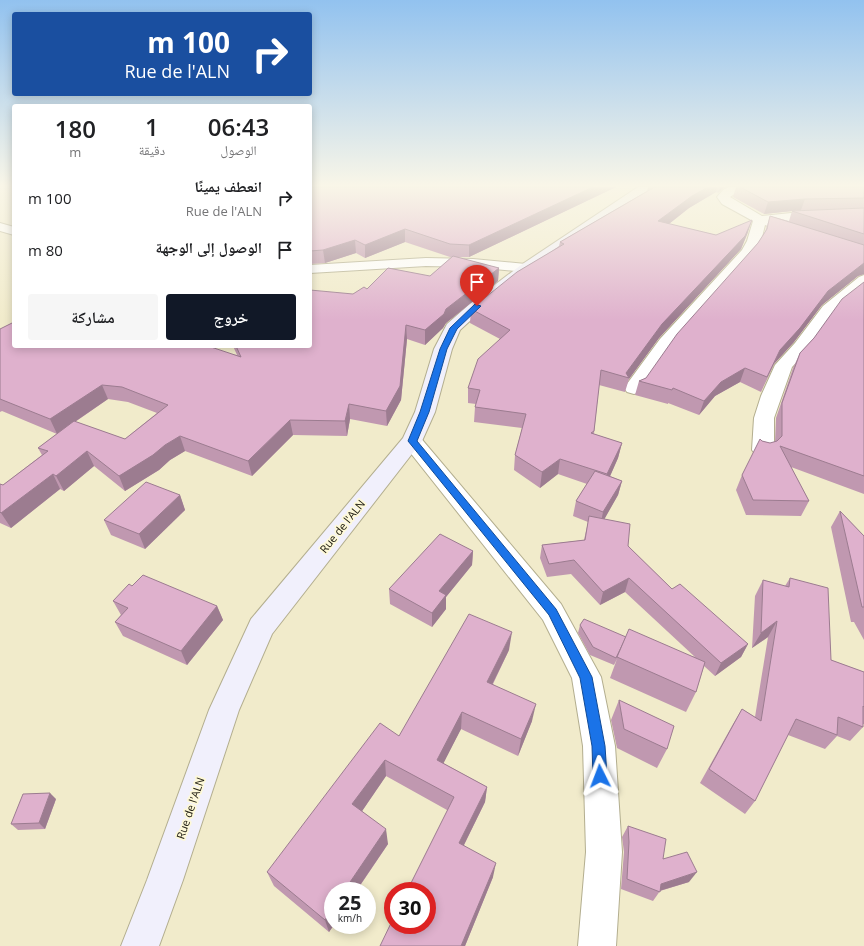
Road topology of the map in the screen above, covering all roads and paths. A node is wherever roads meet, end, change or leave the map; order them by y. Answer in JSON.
{"nodes":[{"id":1,"x":581,"y":231,"type":"edge"},
{"id":2,"x":757,"y":231,"type":"edge"},
{"id":3,"x":526,"y":268,"type":"junction"},
{"id":4,"x":312,"y":269,"type":"edge"},
{"id":5,"x":864,"y":280,"type":"edge"},
{"id":6,"x":634,"y":388,"type":"dead end"},
{"id":7,"x":412,"y":441,"type":"junction"},
{"id":8,"x":763,"y":450,"type":"edge"},
{"id":9,"x":140,"y":946,"type":"edge"},
{"id":10,"x":598,"y":946,"type":"edge"}],
"edges":[{"from":1,"to":3,"type":"main road","name":"Rue de l'ALN"},
{"from":2,"to":6,"type":"street"},
{"from":3,"to":4,"type":"street"},
{"from":3,"to":7,"type":"main road","name":"Rue de l'ALN"},
{"from":5,"to":8,"type":"street"},
{"from":7,"to":9,"type":"main road","name":"Rue de l'ALN"},
{"from":7,"to":10,"type":"street"}]}
